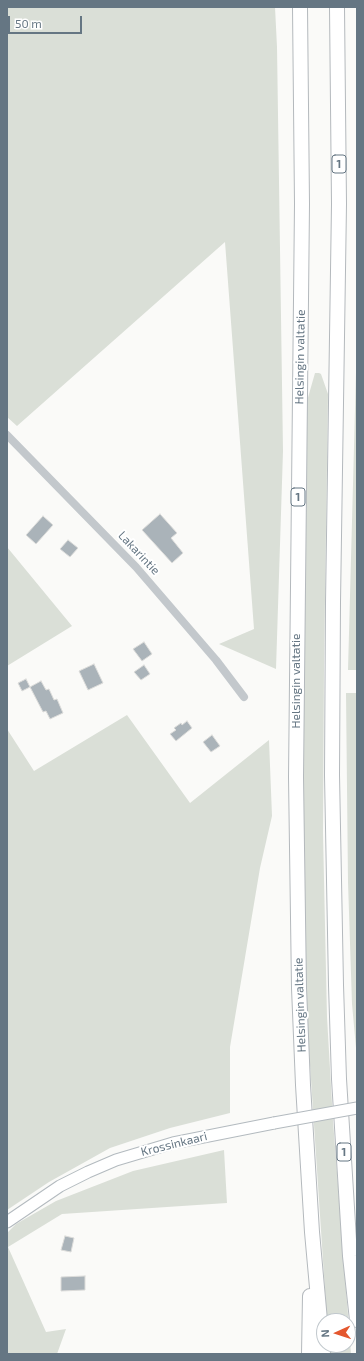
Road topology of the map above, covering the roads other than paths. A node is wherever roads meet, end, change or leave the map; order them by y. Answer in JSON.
{"nodes":[{"id":1,"x":300,"y":7,"type":"edge"},
{"id":2,"x":337,"y":7,"type":"edge"},
{"id":3,"x":7,"y":435,"type":"edge"},
{"id":4,"x":244,"y":697,"type":"dead end"},
{"id":5,"x":357,"y":1108,"type":"edge"},
{"id":6,"x":7,"y":1222,"type":"edge"},
{"id":7,"x":312,"y":1232,"type":"junction"},
{"id":8,"x":357,"y":1320,"type":"edge"},
{"id":9,"x":309,"y":1354,"type":"edge"},
{"id":10,"x":323,"y":1354,"type":"edge"}],
"edges":[{"from":1,"to":7,"type":"highway","name":"Helsingin valtatie","number":"1"},
{"from":2,"to":8,"type":"highway","number":"1"},
{"from":3,"to":4,"type":"street","name":"Lakarintie"},
{"from":5,"to":6,"type":"street","name":"Krossinkaari","bridge":true},
{"from":7,"to":9,"type":"highway"},
{"from":7,"to":10,"type":"highway","name":"Helsingin valtatie","number":"1"}]}
